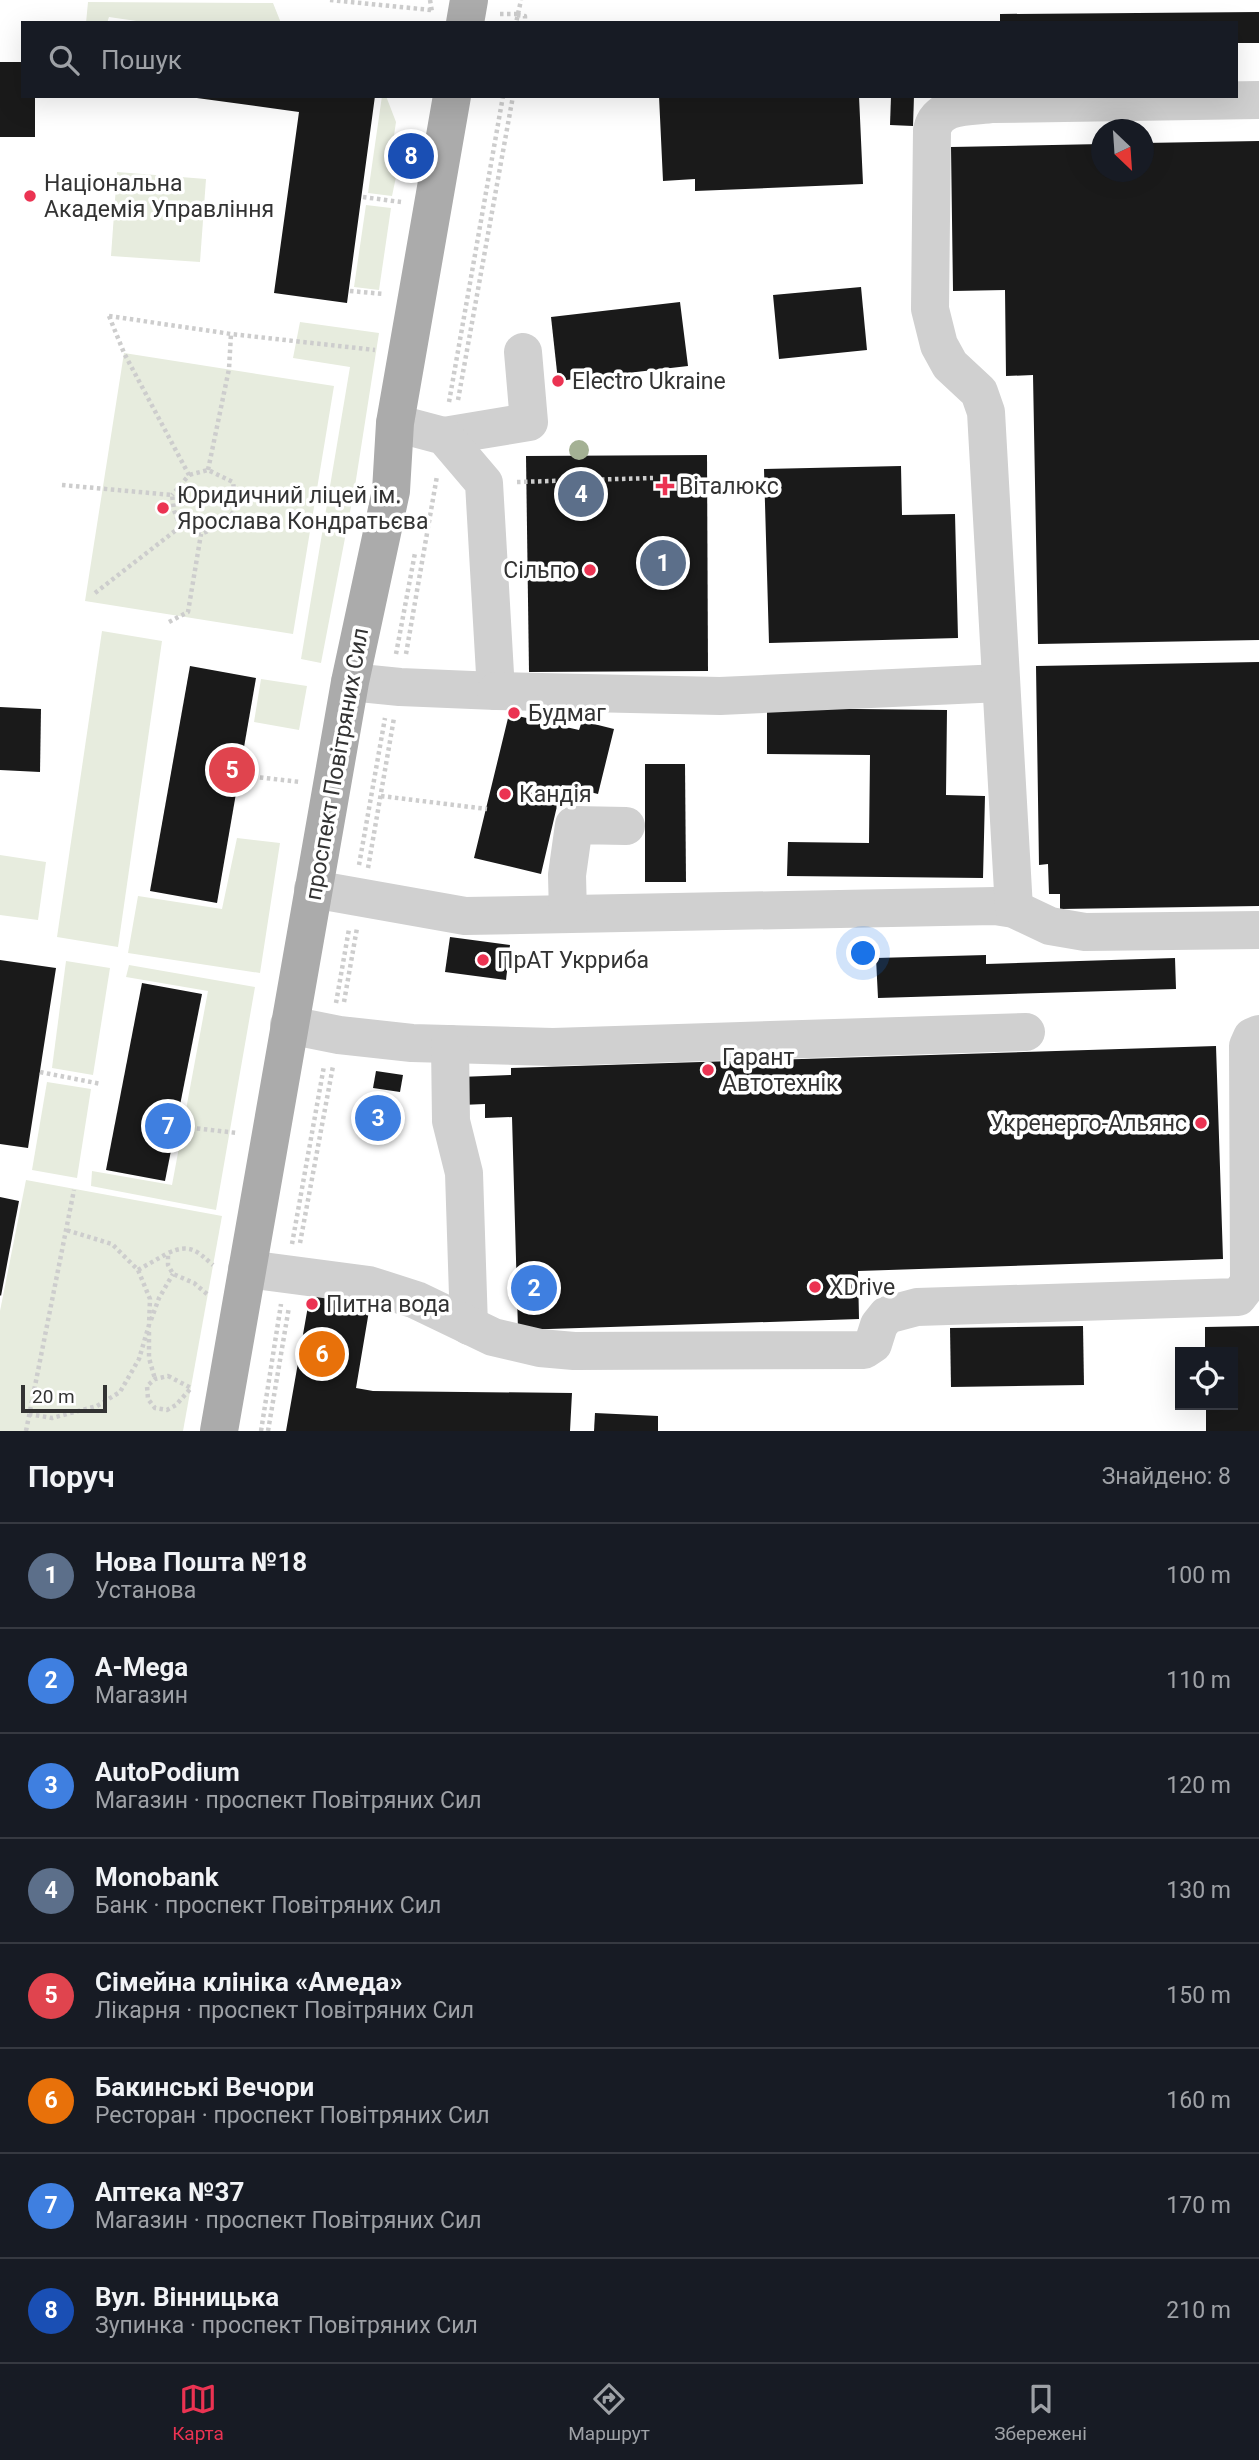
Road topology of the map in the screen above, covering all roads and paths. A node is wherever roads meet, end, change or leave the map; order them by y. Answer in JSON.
{"nodes":[{"id":1,"x":330,"y":0,"type":"edge"},
{"id":2,"x":469,"y":0,"type":"edge"},
{"id":3,"x":521,"y":0,"type":"edge"},
{"id":4,"x":518,"y":14,"type":"dead end"},
{"id":5,"x":448,"y":16,"type":"edge"},
{"id":6,"x":452,"y":98,"type":"edge"},
{"id":7,"x":503,"y":98,"type":"edge"},
{"id":8,"x":513,"y":98,"type":"edge"},
{"id":9,"x":1259,"y":100,"type":"edge"},
{"id":10,"x":363,"y":197,"type":"dead end"},
{"id":11,"x":402,"y":202,"type":"dead end"},
{"id":12,"x":350,"y":291,"type":"dead end"},
{"id":13,"x":385,"y":294,"type":"dead end"},
{"id":14,"x":231,"y":334,"type":"junction"},
{"id":15,"x":377,"y":350,"type":"dead end"},
{"id":16,"x":523,"y":352,"type":"dead end"},
{"id":17,"x":395,"y":423,"type":"junction"},
{"id":18,"x":445,"y":447,"type":"junction"},
{"id":19,"x":208,"y":470,"type":"junction"},
{"id":20,"x":189,"y":475,"type":"junction"},
{"id":21,"x":429,"y":478,"type":"dead end"},
{"id":22,"x":653,"y":478,"type":"dead end"},
{"id":23,"x":526,"y":481,"type":"dead end"},
{"id":24,"x":62,"y":485,"type":"dead end"},
{"id":25,"x":172,"y":495,"type":"junction"},
{"id":26,"x":180,"y":527,"type":"junction"},
{"id":27,"x":201,"y":534,"type":"junction"},
{"id":28,"x":415,"y":552,"type":"dead end"},
{"id":29,"x":95,"y":593,"type":"dead end"},
{"id":30,"x":169,"y":622,"type":"dead end"},
{"id":31,"x":349,"y":682,"type":"junction"},
{"id":32,"x":1001,"y":683,"type":"junction"},
{"id":33,"x":395,"y":687,"type":"junction"},
{"id":34,"x":496,"y":691,"type":"junction"},
{"id":35,"x":239,"y":775,"type":"dead end"},
{"id":36,"x":300,"y":782,"type":"dead end"},
{"id":37,"x":380,"y":796,"type":"junction"},
{"id":38,"x":486,"y":809,"type":"dead end"},
{"id":39,"x":626,"y":826,"type":"dead end"},
{"id":40,"x":313,"y":888,"type":"junction"},
{"id":41,"x":359,"y":896,"type":"junction"},
{"id":42,"x":1014,"y":909,"type":"junction"},
{"id":43,"x":568,"y":914,"type":"junction"},
{"id":44,"x":1259,"y":930,"type":"edge"},
{"id":45,"x":289,"y":1025,"type":"junction"},
{"id":46,"x":1026,"y":1032,"type":"dead end"},
{"id":47,"x":335,"y":1034,"type":"junction"},
{"id":48,"x":1259,"y":1034,"type":"edge"},
{"id":49,"x":450,"y":1044,"type":"junction"},
{"id":50,"x":40,"y":1072,"type":"dead end"},
{"id":51,"x":101,"y":1084,"type":"dead end"},
{"id":52,"x":176,"y":1126,"type":"dead end"},
{"id":53,"x":237,"y":1133,"type":"dead end"},
{"id":54,"x":74,"y":1189,"type":"dead end"},
{"id":55,"x":66,"y":1230,"type":"junction"},
{"id":56,"x":168,"y":1253,"type":"junction"},
{"id":57,"x":230,"y":1267,"type":"junction"},
{"id":58,"x":138,"y":1270,"type":"junction"},
{"id":59,"x":173,"y":1274,"type":"junction"},
{"id":60,"x":286,"y":1275,"type":"junction"},
{"id":61,"x":207,"y":1294,"type":"dead end"},
{"id":62,"x":149,"y":1325,"type":"junction"},
{"id":63,"x":469,"y":1325,"type":"junction"},
{"id":64,"x":155,"y":1379,"type":"junction"},
{"id":65,"x":29,"y":1414,"type":"junction"},
{"id":66,"x":26,"y":1431,"type":"edge"},
{"id":67,"x":219,"y":1431,"type":"edge"},
{"id":68,"x":261,"y":1431,"type":"edge"}],
"edges":[{"from":1,"to":5,"type":"path"},
{"from":2,"to":5,"type":"main road"},
{"from":3,"to":4,"type":"path"},
{"from":6,"to":17,"type":"main road","name":"проспект Повітряних Сил"},
{"from":7,"to":18,"type":"path"},
{"from":8,"to":18,"type":"path"},
{"from":9,"to":32,"type":"lane"},
{"from":10,"to":11,"type":"path"},
{"from":12,"to":13,"type":"path"},
{"from":14,"to":15,"type":"path"},
{"from":14,"to":19,"type":"path"},
{"from":14,"to":20,"type":"path"},
{"from":16,"to":18,"type":"lane"},
{"from":17,"to":18,"type":"lane"},
{"from":17,"to":31,"type":"main road","name":"проспект Повітряних Сил"},
{"from":18,"to":21,"type":"path"},
{"from":18,"to":33,"type":"path"},
{"from":18,"to":34,"type":"lane"},
{"from":19,"to":20,"type":"path"},
{"from":19,"to":27,"type":"path"},
{"from":20,"to":25,"type":"path"},
{"from":22,"to":23,"type":"path"},
{"from":24,"to":25,"type":"path"},
{"from":25,"to":26,"type":"path"},
{"from":26,"to":27,"type":"path"},
{"from":26,"to":29,"type":"path"},
{"from":27,"to":30,"type":"path"},
{"from":28,"to":33,"type":"path"},
{"from":31,"to":33,"type":"lane"},
{"from":31,"to":40,"type":"main road","name":"проспект Повітряних Сил"},
{"from":32,"to":34,"type":"lane"},
{"from":32,"to":42,"type":"lane"},
{"from":33,"to":34,"type":"lane"},
{"from":33,"to":37,"type":"path"},
{"from":33,"to":41,"type":"path"},
{"from":35,"to":36,"type":"path"},
{"from":37,"to":38,"type":"path"},
{"from":37,"to":41,"type":"path"},
{"from":39,"to":43,"type":"lane"},
{"from":40,"to":41,"type":"lane"},
{"from":40,"to":45,"type":"main road","name":"проспект Повітряних Сил"},
{"from":41,"to":43,"type":"lane"},
{"from":41,"to":47,"type":"path"},
{"from":41,"to":47,"type":"path"},
{"from":42,"to":43,"type":"lane"},
{"from":42,"to":44,"type":"lane"},
{"from":45,"to":47,"type":"lane"},
{"from":45,"to":57,"type":"main road","name":"проспект Повітряних Сил"},
{"from":46,"to":49,"type":"lane"},
{"from":47,"to":49,"type":"lane"},
{"from":47,"to":60,"type":"path"},
{"from":48,"to":63,"type":"lane"},
{"from":49,"to":63,"type":"lane"},
{"from":50,"to":51,"type":"path"},
{"from":52,"to":53,"type":"path"},
{"from":54,"to":55,"type":"path"},
{"from":55,"to":58,"type":"path"},
{"from":55,"to":65,"type":"path"},
{"from":56,"to":57,"type":"path"},
{"from":56,"to":58,"type":"path"},
{"from":56,"to":59,"type":"path"},
{"from":57,"to":60,"type":"lane"},
{"from":57,"to":67,"type":"main road","name":"проспект Повітряних Сил"},
{"from":58,"to":62,"type":"path"},
{"from":59,"to":61,"type":"path"},
{"from":59,"to":62,"type":"path"},
{"from":60,"to":63,"type":"lane"},
{"from":60,"to":68,"type":"path"},
{"from":62,"to":64,"type":"path"},
{"from":62,"to":65,"type":"path"},
{"from":64,"to":64,"type":"path"},
{"from":65,"to":66,"type":"path"}]}
